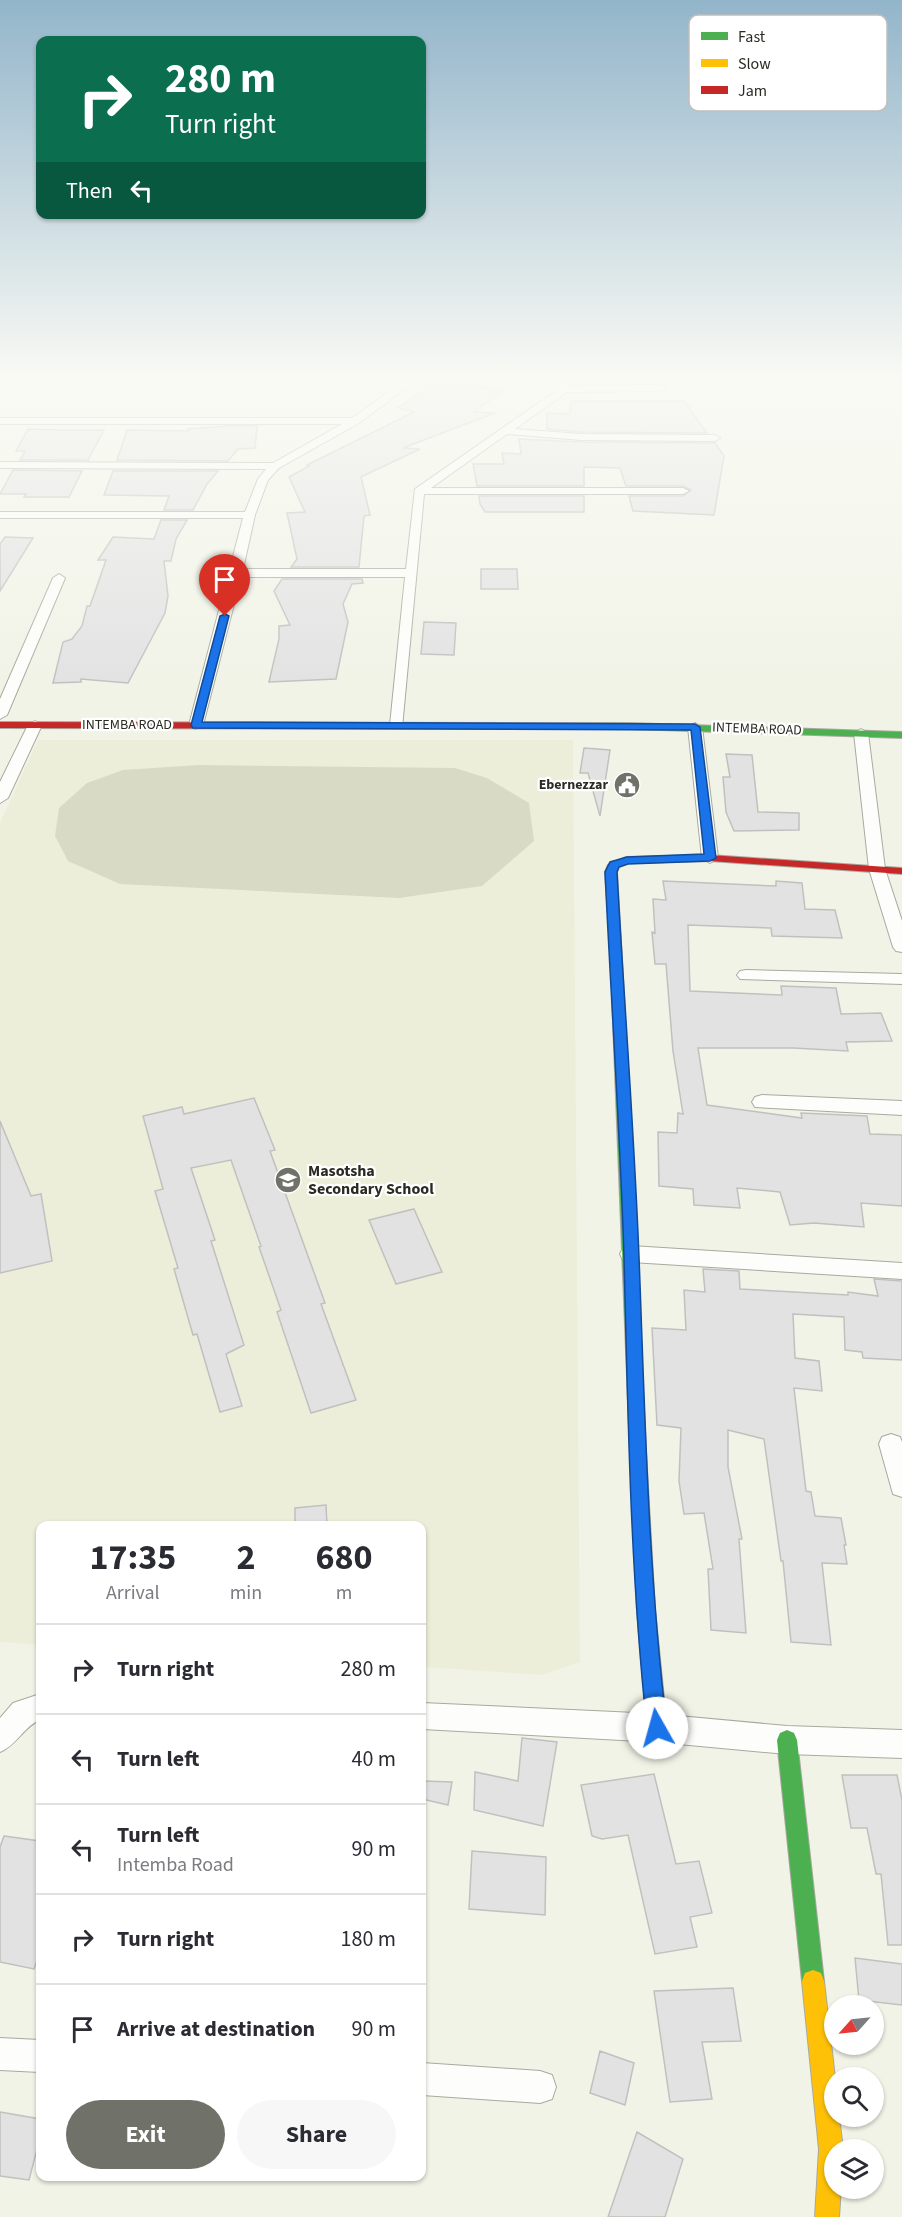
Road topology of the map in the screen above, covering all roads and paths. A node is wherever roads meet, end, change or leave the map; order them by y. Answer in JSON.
{"nodes":[{"id":1,"x":262,"y":480,"type":"edge"},
{"id":2,"x":434,"y":480,"type":"edge"},
{"id":3,"x":419,"y":491,"type":"junction"},
{"id":4,"x":683,"y":491,"type":"dead end"},
{"id":5,"x":249,"y":514,"type":"junction"},
{"id":6,"x":0,"y":515,"type":"edge"},
{"id":7,"x":236,"y":573,"type":"junction"},
{"id":8,"x":411,"y":573,"type":"junction"},
{"id":9,"x":59,"y":578,"type":"dead end"},
{"id":10,"x":0,"y":715,"type":"edge"},
{"id":11,"x":0,"y":725,"type":"edge"},
{"id":12,"x":34,"y":725,"type":"junction"},
{"id":13,"x":196,"y":725,"type":"junction"},
{"id":14,"x":397,"y":725,"type":"junction"},
{"id":15,"x":695,"y":727,"type":"junction"},
{"id":16,"x":861,"y":733,"type":"junction"},
{"id":17,"x":902,"y":735,"type":"edge"},
{"id":18,"x":0,"y":798,"type":"edge"},
{"id":19,"x":710,"y":858,"type":"junction"},
{"id":20,"x":877,"y":869,"type":"junction"},
{"id":21,"x":902,"y":871,"type":"edge"},
{"id":22,"x":902,"y":947,"type":"edge"},
{"id":23,"x":746,"y":975,"type":"dead end"},
{"id":24,"x":902,"y":979,"type":"edge"},
{"id":25,"x":762,"y":1102,"type":"dead end"},
{"id":26,"x":902,"y":1108,"type":"edge"},
{"id":27,"x":631,"y":1254,"type":"junction"},
{"id":28,"x":902,"y":1271,"type":"edge"},
{"id":29,"x":891,"y":1444,"type":"dead end"},
{"id":30,"x":902,"y":1486,"type":"edge"},
{"id":31,"x":36,"y":1708,"type":"edge"},
{"id":32,"x":426,"y":1716,"type":"edge"},
{"id":33,"x":657,"y":1728,"type":"junction"},
{"id":34,"x":0,"y":1738,"type":"edge"},
{"id":35,"x":787,"y":1740,"type":"junction"},
{"id":36,"x":902,"y":1744,"type":"edge"},
{"id":37,"x":0,"y":2054,"type":"edge"},
{"id":38,"x":36,"y":2056,"type":"edge"},
{"id":39,"x":426,"y":2079,"type":"edge"},
{"id":40,"x":540,"y":2086,"type":"dead end"},
{"id":41,"x":826,"y":2217,"type":"edge"}],
"edges":[{"from":1,"to":5,"type":"street"},
{"from":2,"to":3,"type":"street"},
{"from":3,"to":4,"type":"street"},
{"from":3,"to":8,"type":"street"},
{"from":5,"to":6,"type":"street"},
{"from":5,"to":7,"type":"street"},
{"from":7,"to":8,"type":"street"},
{"from":7,"to":13,"type":"street"},
{"from":8,"to":14,"type":"street"},
{"from":9,"to":10,"type":"street"},
{"from":11,"to":12,"type":"street","name":"INTEMBA ROAD"},
{"from":12,"to":13,"type":"street","name":"INTEMBA ROAD"},
{"from":12,"to":18,"type":"street"},
{"from":13,"to":14,"type":"street","name":"INTEMBA ROAD"},
{"from":14,"to":15,"type":"street","name":"INTEMBA ROAD"},
{"from":15,"to":16,"type":"street","name":"INTEMBA ROAD"},
{"from":15,"to":19,"type":"street"},
{"from":16,"to":17,"type":"street","name":"INTEMBA ROAD"},
{"from":16,"to":20,"type":"street"},
{"from":19,"to":20,"type":"street"},
{"from":19,"to":27,"type":"street"},
{"from":20,"to":21,"type":"street"},
{"from":20,"to":22,"type":"street"},
{"from":23,"to":24,"type":"street"},
{"from":25,"to":26,"type":"street"},
{"from":27,"to":28,"type":"street"},
{"from":27,"to":33,"type":"street"},
{"from":29,"to":30,"type":"street"},
{"from":31,"to":34,"type":"street"},
{"from":32,"to":33,"type":"street"},
{"from":33,"to":35,"type":"street"},
{"from":35,"to":36,"type":"street"},
{"from":35,"to":41,"type":"street"},
{"from":37,"to":38,"type":"street"},
{"from":39,"to":40,"type":"street"}]}
